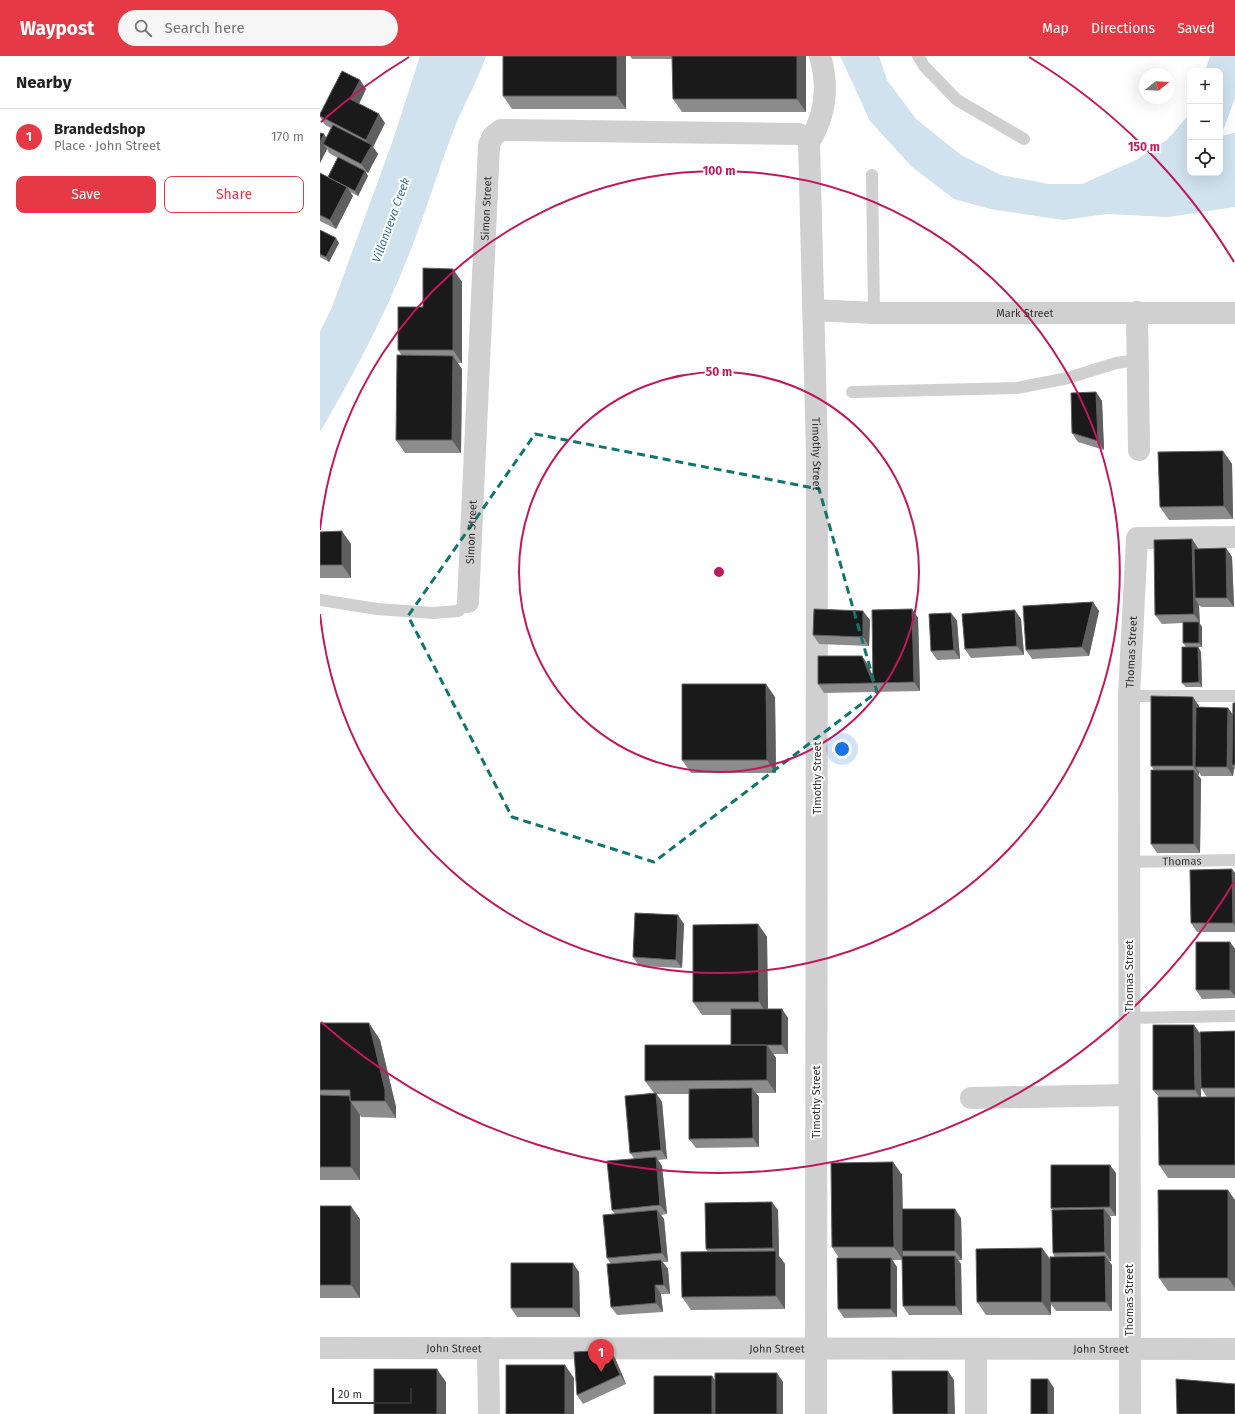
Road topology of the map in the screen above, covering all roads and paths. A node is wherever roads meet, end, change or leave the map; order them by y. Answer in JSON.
{"nodes":[{"id":1,"x":820,"y":56,"type":"edge"},
{"id":2,"x":918,"y":56,"type":"edge"},
{"id":3,"x":1024,"y":139,"type":"dead end"},
{"id":4,"x":809,"y":142,"type":"junction"},
{"id":5,"x":872,"y":175,"type":"dead end"},
{"id":6,"x":814,"y":310,"type":"junction"},
{"id":7,"x":1137,"y":312,"type":"junction"},
{"id":8,"x":1235,"y":313,"type":"edge"},
{"id":9,"x":874,"y":314,"type":"junction"},
{"id":10,"x":1138,"y":360,"type":"junction"},
{"id":11,"x":852,"y":392,"type":"dead end"},
{"id":12,"x":1139,"y":450,"type":"dead end"},
{"id":13,"x":1235,"y":537,"type":"edge"},
{"id":14,"x":320,"y":600,"type":"edge"},
{"id":15,"x":468,"y":602,"type":"joint"},
{"id":16,"x":1129,"y":696,"type":"junction"},
{"id":17,"x":1235,"y":696,"type":"edge"},
{"id":18,"x":1235,"y":860,"type":"edge"},
{"id":19,"x":1129,"y":862,"type":"junction"},
{"id":20,"x":1235,"y":1016,"type":"edge"},
{"id":21,"x":1129,"y":1018,"type":"junction"},
{"id":22,"x":1129,"y":1095,"type":"junction"},
{"id":23,"x":971,"y":1098,"type":"dead end"},
{"id":24,"x":320,"y":1348,"type":"edge"},
{"id":25,"x":488,"y":1348,"type":"junction"},
{"id":26,"x":816,"y":1348,"type":"junction"},
{"id":27,"x":976,"y":1349,"type":"junction"},
{"id":28,"x":1128,"y":1349,"type":"junction"},
{"id":29,"x":1235,"y":1349,"type":"edge"},
{"id":30,"x":489,"y":1414,"type":"edge"},
{"id":31,"x":816,"y":1414,"type":"edge"},
{"id":32,"x":976,"y":1414,"type":"edge"},
{"id":33,"x":1130,"y":1414,"type":"edge"}],
"edges":[{"from":1,"to":4,"type":"street"},
{"from":2,"to":3,"type":"lane"},
{"from":4,"to":6,"type":"street","name":"Timothy Street"},
{"from":4,"to":15,"type":"street","name":"Simon Street"},
{"from":5,"to":9,"type":"lane"},
{"from":6,"to":9,"type":"street","name":"Mark Street"},
{"from":6,"to":26,"type":"street","name":"Timothy Street"},
{"from":7,"to":8,"type":"street","name":"Mark Street"},
{"from":7,"to":9,"type":"street","name":"Mark Street"},
{"from":7,"to":10,"type":"street"},
{"from":10,"to":11,"type":"lane"},
{"from":10,"to":12,"type":"street"},
{"from":13,"to":16,"type":"street","name":"Thomas Street"},
{"from":14,"to":15,"type":"lane"},
{"from":16,"to":17,"type":"lane"},
{"from":16,"to":19,"type":"street","name":"Thomas Street"},
{"from":18,"to":19,"type":"lane","name":"Thomas"},
{"from":19,"to":21,"type":"street","name":"Thomas Street"},
{"from":20,"to":21,"type":"lane"},
{"from":21,"to":22,"type":"street","name":"Thomas Street"},
{"from":22,"to":23,"type":"street"},
{"from":22,"to":28,"type":"street","name":"Thomas Street"},
{"from":24,"to":25,"type":"street","name":"John Street"},
{"from":25,"to":26,"type":"street","name":"John Street"},
{"from":25,"to":30,"type":"street"},
{"from":26,"to":27,"type":"street","name":"John Street"},
{"from":26,"to":31,"type":"street","name":"Timothy Street"},
{"from":27,"to":28,"type":"street","name":"John Street"},
{"from":27,"to":32,"type":"street"},
{"from":28,"to":29,"type":"street","name":"John Street"},
{"from":28,"to":33,"type":"street","name":"Thomas Street"}]}
